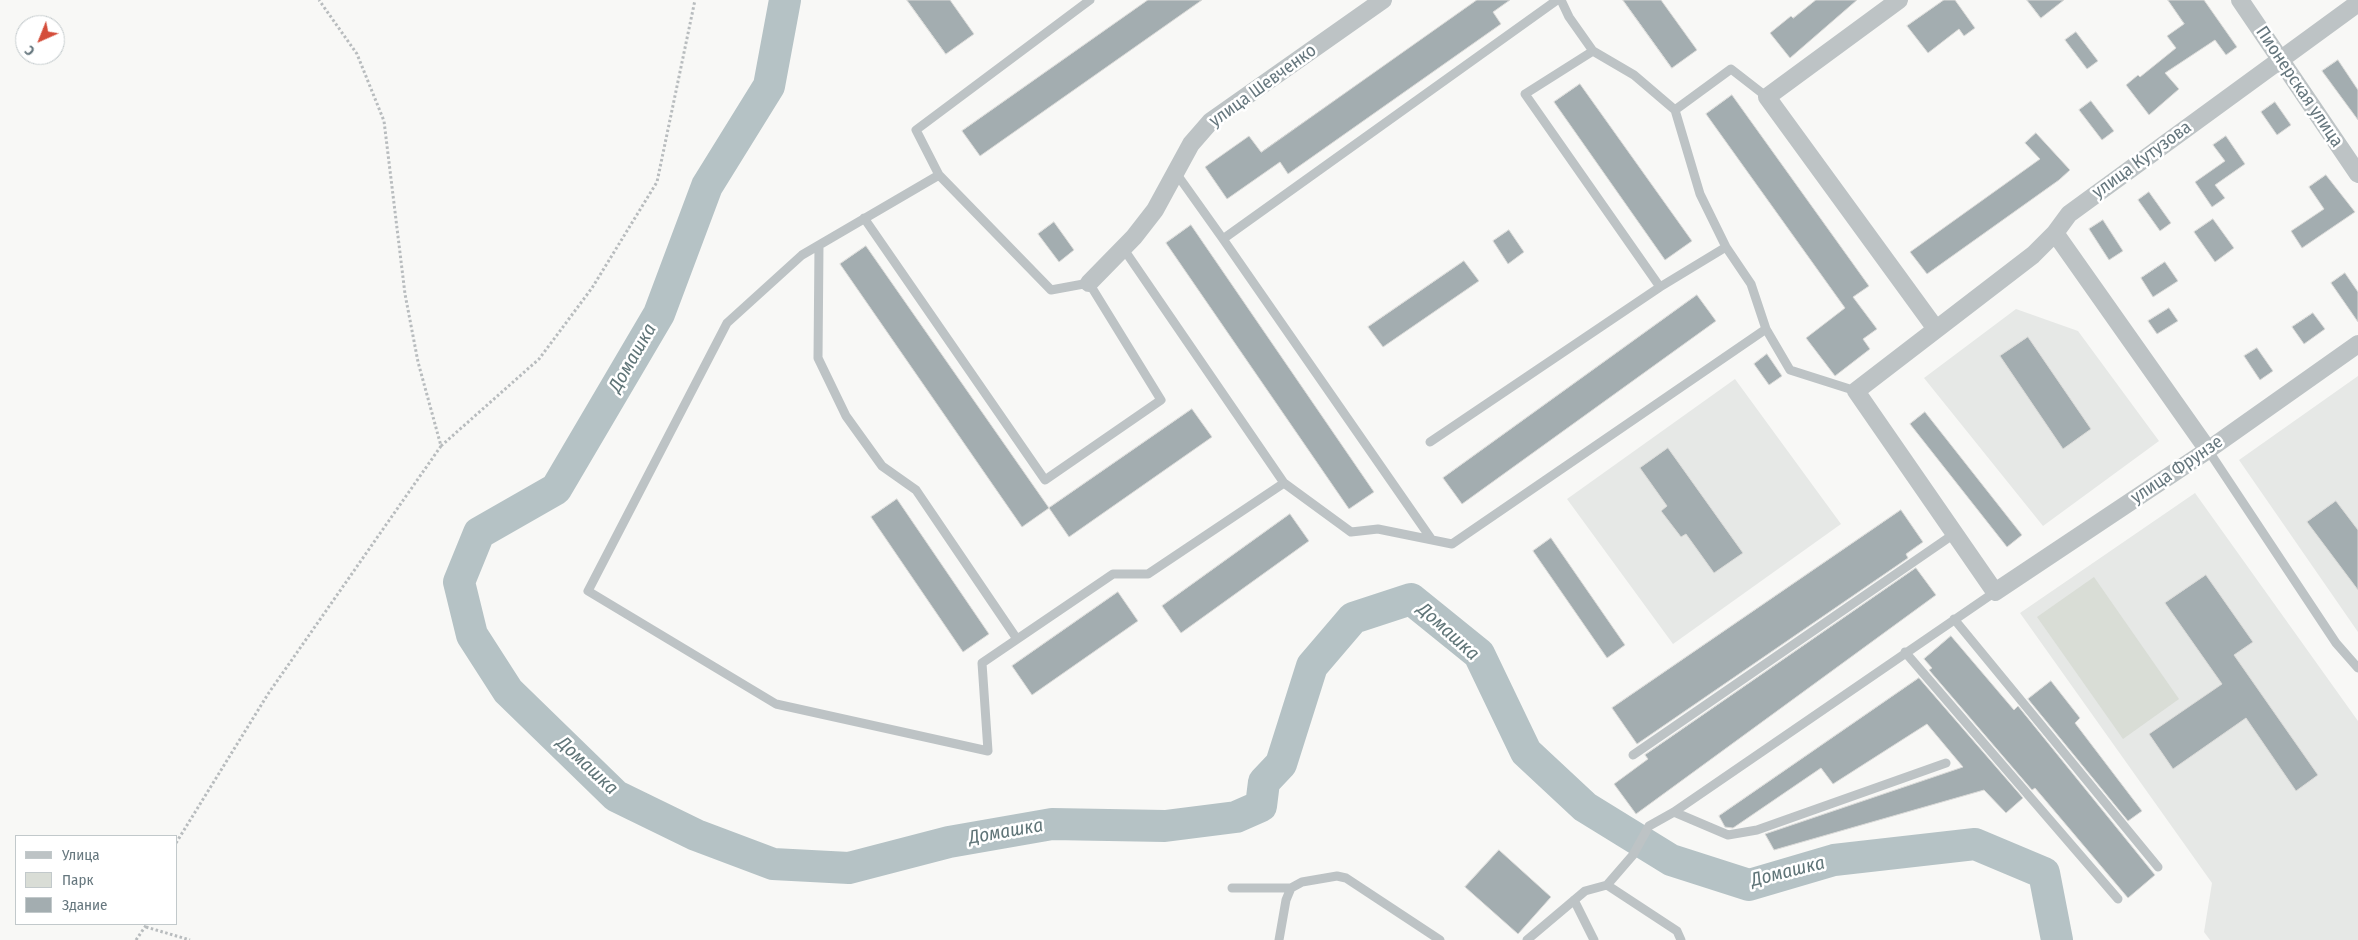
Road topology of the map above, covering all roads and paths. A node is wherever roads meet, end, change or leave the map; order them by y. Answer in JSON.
{"nodes":[{"id":1,"x":319,"y":0,"type":"edge"},
{"id":2,"x":695,"y":0,"type":"edge"},
{"id":3,"x":1090,"y":0,"type":"edge"},
{"id":4,"x":1383,"y":0,"type":"edge"},
{"id":5,"x":1559,"y":0,"type":"edge"},
{"id":6,"x":1899,"y":0,"type":"edge"},
{"id":7,"x":2240,"y":0,"type":"edge"},
{"id":8,"x":2358,"y":3,"type":"edge"},
{"id":9,"x":1593,"y":51,"type":"junction"},
{"id":10,"x":2280,"y":59,"type":"junction"},
{"id":11,"x":1767,"y":97,"type":"junction"},
{"id":12,"x":1675,"y":110,"type":"junction"},
{"id":13,"x":1176,"y":173,"type":"junction"},
{"id":14,"x":2358,"y":174,"type":"edge"},
{"id":15,"x":940,"y":175,"type":"junction"},
{"id":16,"x":864,"y":218,"type":"junction"},
{"id":17,"x":2054,"y":233,"type":"junction"},
{"id":18,"x":1223,"y":239,"type":"junction"},
{"id":19,"x":819,"y":245,"type":"junction"},
{"id":20,"x":1726,"y":247,"type":"junction"},
{"id":21,"x":1123,"y":248,"type":"junction"},
{"id":22,"x":1088,"y":283,"type":"junction"},
{"id":23,"x":1660,"y":287,"type":"junction"},
{"id":24,"x":1766,"y":329,"type":"junction"},
{"id":25,"x":1936,"y":329,"type":"junction"},
{"id":26,"x":2358,"y":344,"type":"edge"},
{"id":27,"x":1856,"y":390,"type":"junction"},
{"id":28,"x":1430,"y":442,"type":"dead end"},
{"id":29,"x":440,"y":446,"type":"junction"},
{"id":30,"x":2208,"y":450,"type":"junction"},
{"id":31,"x":1284,"y":483,"type":"junction"},
{"id":32,"x":1954,"y":534,"type":"junction"},
{"id":33,"x":1432,"y":540,"type":"junction"},
{"id":34,"x":1994,"y":592,"type":"junction"},
{"id":35,"x":1954,"y":619,"type":"junction"},
{"id":36,"x":1017,"y":639,"type":"junction"},
{"id":37,"x":1905,"y":652,"type":"junction"},
{"id":38,"x":2358,"y":668,"type":"edge"},
{"id":39,"x":1633,"y":755,"type":"dead end"},
{"id":40,"x":1946,"y":763,"type":"dead end"},
{"id":41,"x":1674,"y":812,"type":"junction"},
{"id":42,"x":178,"y":840,"type":"edge"},
{"id":43,"x":2158,"y":867,"type":"dead end"},
{"id":44,"x":1607,"y":885,"type":"junction"},
{"id":45,"x":1232,"y":888,"type":"dead end"},
{"id":46,"x":1291,"y":888,"type":"junction"},
{"id":47,"x":2118,"y":899,"type":"dead end"},
{"id":48,"x":1574,"y":900,"type":"junction"},
{"id":49,"x":146,"y":926,"type":"edge"},
{"id":50,"x":136,"y":940,"type":"edge"},
{"id":51,"x":190,"y":940,"type":"edge"},
{"id":52,"x":1279,"y":940,"type":"edge"},
{"id":53,"x":1440,"y":940,"type":"edge"},
{"id":54,"x":1527,"y":940,"type":"edge"},
{"id":55,"x":1594,"y":940,"type":"edge"},
{"id":56,"x":1682,"y":940,"type":"edge"}],
"edges":[{"from":1,"to":29,"type":"path"},
{"from":2,"to":29,"type":"path"},
{"from":3,"to":15,"type":"lane"},
{"from":4,"to":13,"type":"street","name":"улица Шевченко"},
{"from":5,"to":9,"type":"lane"},
{"from":5,"to":18,"type":"lane"},
{"from":6,"to":11,"type":"street"},
{"from":7,"to":10,"type":"street","name":"Пионерская улица"},
{"from":8,"to":10,"type":"street","name":"улица Кутузова"},
{"from":9,"to":12,"type":"lane"},
{"from":9,"to":23,"type":"lane"},
{"from":10,"to":14,"type":"street","name":"Пионерская улица"},
{"from":10,"to":17,"type":"street","name":"улица Кутузова"},
{"from":11,"to":12,"type":"lane"},
{"from":11,"to":25,"type":"street"},
{"from":12,"to":20,"type":"lane"},
{"from":13,"to":18,"type":"lane"},
{"from":13,"to":21,"type":"street","name":"улица Шевченко"},
{"from":15,"to":16,"type":"lane"},
{"from":15,"to":22,"type":"lane"},
{"from":16,"to":19,"type":"lane"},
{"from":16,"to":22,"type":"lane"},
{"from":17,"to":25,"type":"street","name":"улица Кутузова"},
{"from":17,"to":30,"type":"street"},
{"from":18,"to":33,"type":"lane"},
{"from":19,"to":36,"type":"lane"},
{"from":19,"to":36,"type":"lane"},
{"from":20,"to":23,"type":"lane"},
{"from":20,"to":24,"type":"lane"},
{"from":21,"to":22,"type":"street","name":"улица Шевченко"},
{"from":21,"to":31,"type":"lane"},
{"from":23,"to":28,"type":"lane"},
{"from":24,"to":27,"type":"lane"},
{"from":24,"to":33,"type":"lane"},
{"from":25,"to":27,"type":"street","name":"улица Кутузова"},
{"from":26,"to":30,"type":"street","name":"улица Фрунзе"},
{"from":27,"to":32,"type":"street"},
{"from":29,"to":42,"type":"path"},
{"from":30,"to":34,"type":"street","name":"улица Фрунзе"},
{"from":30,"to":38,"type":"lane"},
{"from":31,"to":33,"type":"lane"},
{"from":31,"to":36,"type":"lane"},
{"from":32,"to":34,"type":"street"},
{"from":32,"to":39,"type":"lane"},
{"from":34,"to":35,"type":"lane"},
{"from":35,"to":37,"type":"lane"},
{"from":35,"to":43,"type":"lane"},
{"from":37,"to":41,"type":"lane"},
{"from":37,"to":47,"type":"lane"},
{"from":40,"to":41,"type":"lane"},
{"from":41,"to":44,"type":"lane"},
{"from":44,"to":48,"type":"lane"},
{"from":44,"to":56,"type":"lane"},
{"from":45,"to":46,"type":"lane"},
{"from":46,"to":52,"type":"lane"},
{"from":46,"to":53,"type":"lane"},
{"from":48,"to":54,"type":"lane"},
{"from":48,"to":55,"type":"lane"},
{"from":49,"to":50,"type":"path"},
{"from":49,"to":51,"type":"path"}]}
